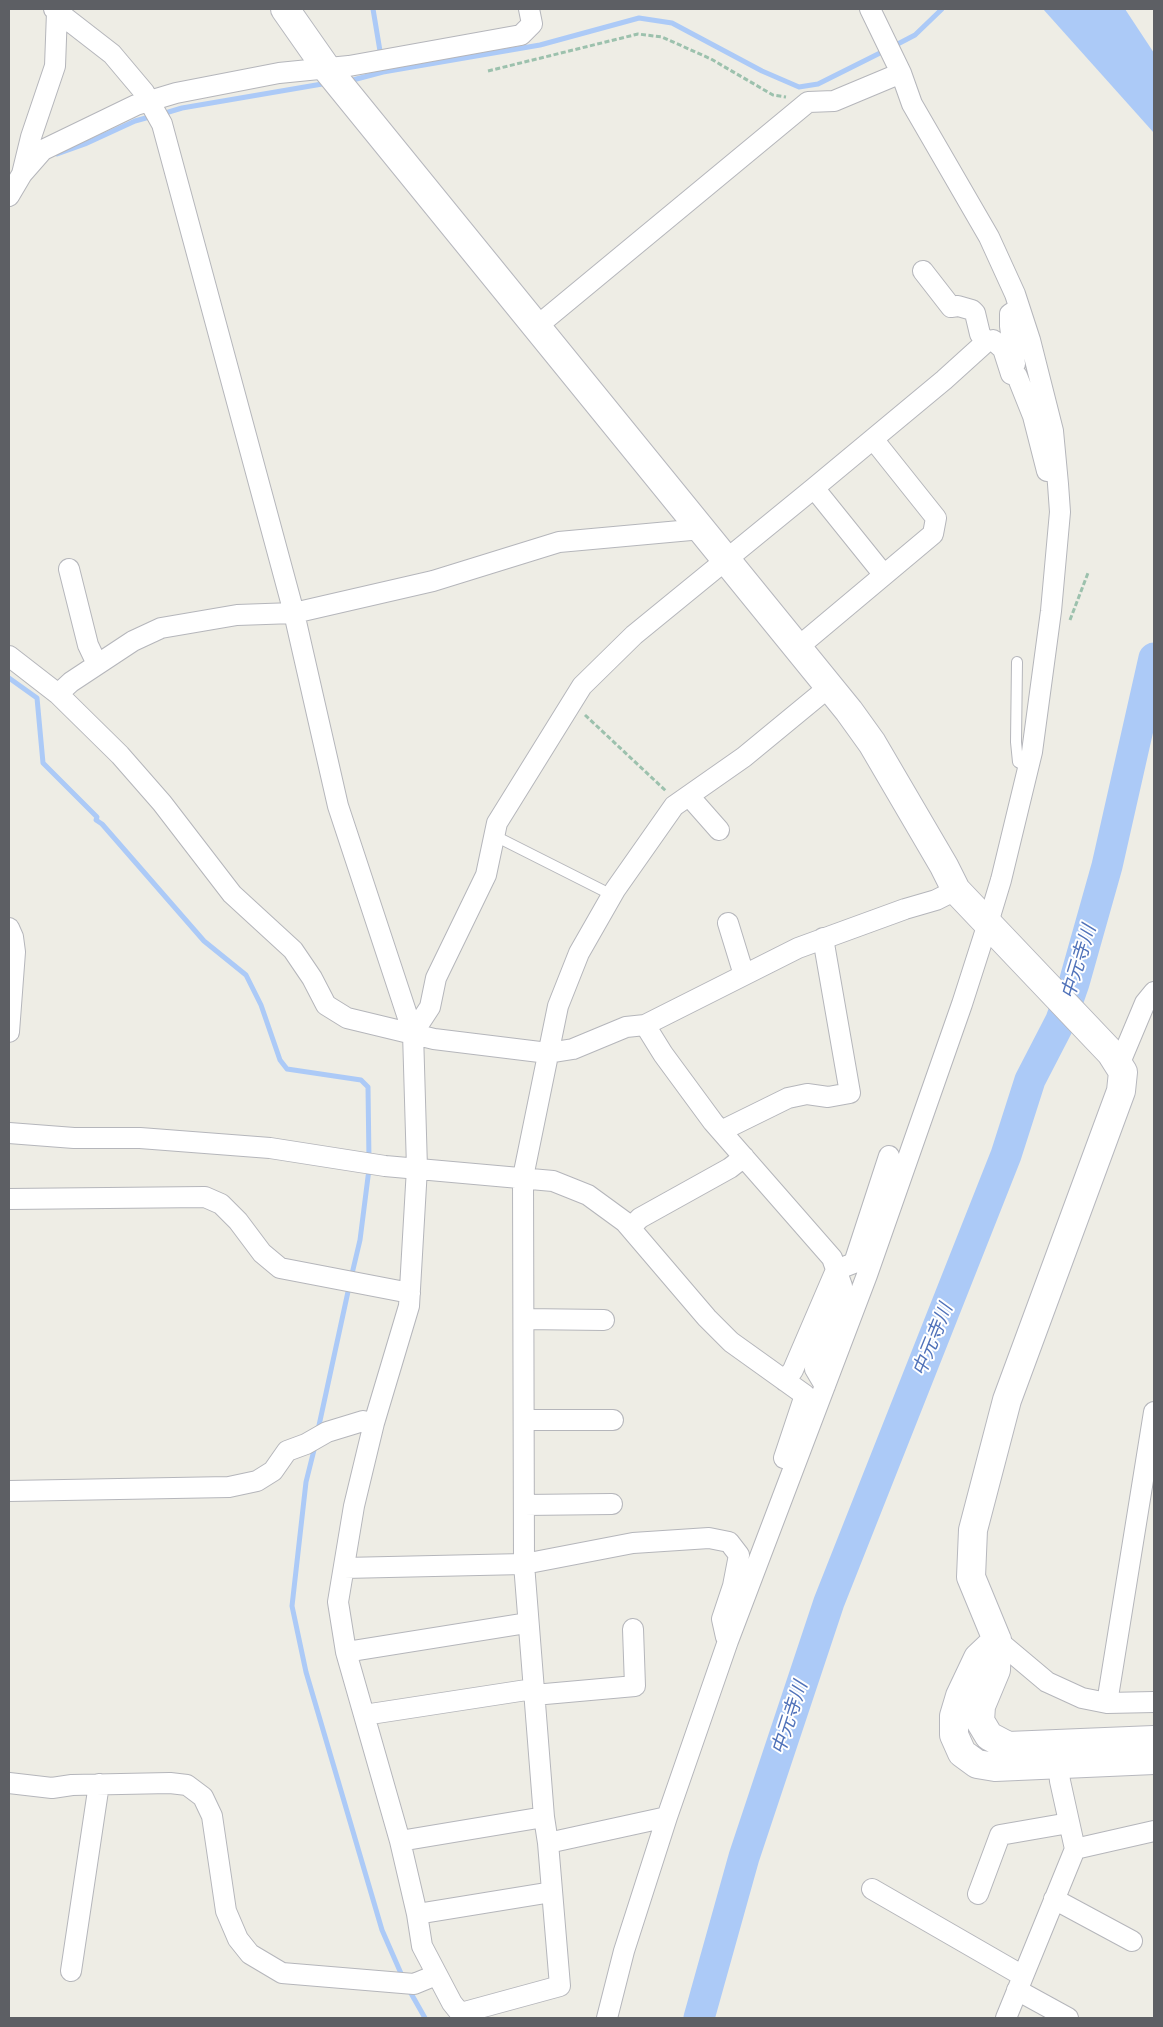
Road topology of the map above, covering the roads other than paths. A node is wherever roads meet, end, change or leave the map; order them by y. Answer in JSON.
{"nodes":[{"id":1,"x":286,"y":9,"type":"edge"},
{"id":2,"x":529,"y":9,"type":"edge"},
{"id":3,"x":870,"y":9,"type":"edge"},
{"id":4,"x":56,"y":10,"type":"edge"},
{"id":5,"x":327,"y":69,"type":"junction"},
{"id":6,"x":900,"y":73,"type":"junction"},
{"id":7,"x":149,"y":101,"type":"junction"},
{"id":8,"x":22,"y":174,"type":"junction"},
{"id":9,"x":9,"y":196,"type":"edge"},
{"id":10,"x":923,"y":272,"type":"dead end"},
{"id":11,"x":1019,"y":308,"type":"junction"},
{"id":12,"x":536,"y":327,"type":"junction"},
{"id":13,"x":986,"y":342,"type":"junction"},
{"id":14,"x":1017,"y":376,"type":"junction"},
{"id":15,"x":872,"y":439,"type":"junction"},
{"id":16,"x":1058,"y":484,"type":"junction"},
{"id":17,"x":814,"y":488,"type":"junction"},
{"id":18,"x":702,"y":529,"type":"junction"},
{"id":19,"x":727,"y":561,"type":"junction"},
{"id":20,"x":69,"y":569,"type":"dead end"},
{"id":21,"x":884,"y":575,"type":"junction"},
{"id":22,"x":294,"y":612,"type":"junction"},
{"id":23,"x":797,"y":648,"type":"junction"},
{"id":24,"x":9,"y":656,"type":"edge"},
{"id":25,"x":1018,"y":662,"type":"dead end"},
{"id":26,"x":97,"y":664,"type":"junction"},
{"id":27,"x":830,"y":687,"type":"junction"},
{"id":28,"x":58,"y":694,"type":"junction"},
{"id":29,"x":1028,"y":768,"type":"junction"},
{"id":30,"x":684,"y":799,"type":"junction"},
{"id":31,"x":719,"y":830,"type":"dead end"},
{"id":32,"x":494,"y":836,"type":"junction"},
{"id":33,"x":956,"y":890,"type":"junction"},
{"id":34,"x":612,"y":895,"type":"junction"},
{"id":35,"x":728,"y":923,"type":"dead end"},
{"id":36,"x":991,"y":926,"type":"junction"},
{"id":37,"x":9,"y":928,"type":"edge"},
{"id":38,"x":824,"y":938,"type":"junction"},
{"id":39,"x":744,"y":975,"type":"junction"},
{"id":40,"x":1154,"y":992,"type":"edge"},
{"id":41,"x":645,"y":1024,"type":"junction"},
{"id":42,"x":9,"y":1032,"type":"edge"},
{"id":43,"x":413,"y":1033,"type":"junction"},
{"id":44,"x":548,"y":1053,"type":"junction"},
{"id":45,"x":1115,"y":1059,"type":"junction"},
{"id":46,"x":721,"y":1131,"type":"junction"},
{"id":47,"x":9,"y":1133,"type":"edge"},
{"id":48,"x":889,"y":1156,"type":"dead end"},
{"id":49,"x":744,"y":1157,"type":"junction"},
{"id":50,"x":417,"y":1168,"type":"junction"},
{"id":51,"x":523,"y":1177,"type":"junction"},
{"id":52,"x":9,"y":1199,"type":"edge"},
{"id":53,"x":630,"y":1228,"type":"junction"},
{"id":54,"x":836,"y":1270,"type":"junction"},
{"id":55,"x":410,"y":1293,"type":"junction"},
{"id":56,"x":524,"y":1319,"type":"junction"},
{"id":57,"x":604,"y":1320,"type":"dead end"},
{"id":58,"x":785,"y":1381,"type":"junction"},
{"id":59,"x":825,"y":1386,"type":"junction"},
{"id":60,"x":1154,"y":1412,"type":"edge"},
{"id":61,"x":524,"y":1420,"type":"junction"},
{"id":62,"x":613,"y":1420,"type":"dead end"},
{"id":63,"x":374,"y":1423,"type":"junction"},
{"id":64,"x":9,"y":1491,"type":"edge"},
{"id":65,"x":524,"y":1504,"type":"junction"},
{"id":66,"x":612,"y":1504,"type":"dead end"},
{"id":67,"x":777,"y":1516,"type":"junction"},
{"id":68,"x":524,"y":1564,"type":"junction"},
{"id":69,"x":344,"y":1568,"type":"junction"},
{"id":70,"x":527,"y":1623,"type":"junction"},
{"id":71,"x":633,"y":1629,"type":"dead end"},
{"id":72,"x":997,"y":1640,"type":"junction"},
{"id":73,"x":728,"y":1641,"type":"junction"},
{"id":74,"x":346,"y":1652,"type":"junction"},
{"id":75,"x":533,"y":1692,"type":"junction"},
{"id":76,"x":1154,"y":1702,"type":"edge"},
{"id":77,"x":1107,"y":1703,"type":"junction"},
{"id":78,"x":364,"y":1715,"type":"junction"},
{"id":79,"x":1154,"y":1740,"type":"edge"},
{"id":80,"x":1058,"y":1755,"type":"junction"},
{"id":81,"x":1154,"y":1760,"type":"edge"},
{"id":82,"x":9,"y":1783,"type":"edge"},
{"id":83,"x":99,"y":1784,"type":"junction"},
{"id":84,"x":544,"y":1817,"type":"junction"},
{"id":85,"x":667,"y":1817,"type":"junction"},
{"id":86,"x":1069,"y":1823,"type":"junction"},
{"id":87,"x":1154,"y":1831,"type":"edge"},
{"id":88,"x":400,"y":1841,"type":"junction"},
{"id":89,"x":548,"y":1842,"type":"junction"},
{"id":90,"x":1074,"y":1849,"type":"junction"},
{"id":91,"x":872,"y":1889,"type":"dead end"},
{"id":92,"x":552,"y":1892,"type":"junction"},
{"id":93,"x":978,"y":1894,"type":"dead end"},
{"id":94,"x":1054,"y":1898,"type":"junction"},
{"id":95,"x":418,"y":1914,"type":"junction"},
{"id":96,"x":1132,"y":1941,"type":"dead end"},
{"id":97,"x":71,"y":1971,"type":"dead end"},
{"id":98,"x":436,"y":1975,"type":"junction"},
{"id":99,"x":1020,"y":1983,"type":"junction"},
{"id":100,"x":463,"y":2016,"type":"edge"},
{"id":101,"x":607,"y":2018,"type":"edge"},
{"id":102,"x":1006,"y":2018,"type":"edge"},
{"id":103,"x":1068,"y":2018,"type":"edge"}],
"edges":[{"from":1,"to":5,"type":"street"},
{"from":2,"to":5,"type":"street"},
{"from":3,"to":6,"type":"street"},
{"from":4,"to":7,"type":"street"},
{"from":4,"to":8,"type":"street"},
{"from":5,"to":7,"type":"street"},
{"from":5,"to":12,"type":"street"},
{"from":6,"to":11,"type":"street"},
{"from":6,"to":12,"type":"street"},
{"from":7,"to":8,"type":"street"},
{"from":7,"to":22,"type":"street"},
{"from":8,"to":9,"type":"street"},
{"from":10,"to":13,"type":"street"},
{"from":11,"to":14,"type":"street"},
{"from":11,"to":16,"type":"street"},
{"from":12,"to":18,"type":"street"},
{"from":13,"to":14,"type":"street"},
{"from":13,"to":15,"type":"street"},
{"from":14,"to":16,"type":"street"},
{"from":15,"to":17,"type":"street"},
{"from":15,"to":21,"type":"street"},
{"from":16,"to":29,"type":"street"},
{"from":17,"to":19,"type":"street"},
{"from":17,"to":21,"type":"street"},
{"from":18,"to":19,"type":"street"},
{"from":18,"to":22,"type":"street"},
{"from":19,"to":23,"type":"street"},
{"from":19,"to":32,"type":"street"},
{"from":20,"to":26,"type":"street"},
{"from":21,"to":23,"type":"street"},
{"from":22,"to":26,"type":"street"},
{"from":22,"to":43,"type":"street"},
{"from":23,"to":27,"type":"street"},
{"from":24,"to":28,"type":"street"},
{"from":25,"to":29,"type":"lane"},
{"from":26,"to":28,"type":"street"},
{"from":27,"to":30,"type":"street"},
{"from":27,"to":33,"type":"street"},
{"from":28,"to":43,"type":"street"},
{"from":29,"to":36,"type":"street"},
{"from":30,"to":31,"type":"street"},
{"from":30,"to":34,"type":"street"},
{"from":32,"to":34,"type":"lane"},
{"from":32,"to":43,"type":"street"},
{"from":33,"to":36,"type":"street"},
{"from":33,"to":38,"type":"street"},
{"from":34,"to":44,"type":"street"},
{"from":35,"to":39,"type":"street"},
{"from":36,"to":45,"type":"street"},
{"from":36,"to":59,"type":"street"},
{"from":37,"to":42,"type":"street"},
{"from":38,"to":39,"type":"street"},
{"from":38,"to":46,"type":"street"},
{"from":39,"to":41,"type":"street"},
{"from":40,"to":45,"type":"street"},
{"from":41,"to":44,"type":"street"},
{"from":41,"to":46,"type":"street"},
{"from":43,"to":44,"type":"street"},
{"from":43,"to":50,"type":"street"},
{"from":44,"to":51,"type":"street"},
{"from":45,"to":72,"type":"street"},
{"from":46,"to":49,"type":"street"},
{"from":47,"to":50,"type":"street"},
{"from":48,"to":54,"type":"street"},
{"from":49,"to":53,"type":"street"},
{"from":49,"to":54,"type":"street"},
{"from":50,"to":51,"type":"street"},
{"from":50,"to":55,"type":"street"},
{"from":51,"to":53,"type":"street"},
{"from":51,"to":56,"type":"street"},
{"from":52,"to":55,"type":"street"},
{"from":53,"to":58,"type":"street"},
{"from":54,"to":58,"type":"street"},
{"from":54,"to":59,"type":"street"},
{"from":55,"to":63,"type":"street"},
{"from":56,"to":57,"type":"street"},
{"from":56,"to":61,"type":"street"},
{"from":58,"to":67,"type":"street"},
{"from":59,"to":67,"type":"street"},
{"from":60,"to":77,"type":"street"},
{"from":61,"to":62,"type":"street"},
{"from":61,"to":65,"type":"street"},
{"from":63,"to":64,"type":"street"},
{"from":63,"to":69,"type":"street"},
{"from":65,"to":66,"type":"street"},
{"from":65,"to":68,"type":"street"},
{"from":67,"to":73,"type":"street"},
{"from":68,"to":69,"type":"street"},
{"from":68,"to":70,"type":"street"},
{"from":68,"to":73,"type":"street"},
{"from":69,"to":74,"type":"street"},
{"from":70,"to":74,"type":"street"},
{"from":70,"to":75,"type":"street"},
{"from":71,"to":75,"type":"street"},
{"from":72,"to":77,"type":"street"},
{"from":72,"to":80,"type":"street"},
{"from":73,"to":85,"type":"street"},
{"from":74,"to":78,"type":"street"},
{"from":75,"to":78,"type":"street"},
{"from":75,"to":84,"type":"street"},
{"from":76,"to":77,"type":"street"},
{"from":78,"to":88,"type":"street"},
{"from":79,"to":80,"type":"street"},
{"from":80,"to":81,"type":"street"},
{"from":80,"to":86,"type":"street"},
{"from":82,"to":83,"type":"street"},
{"from":83,"to":97,"type":"street"},
{"from":83,"to":98,"type":"street"},
{"from":84,"to":88,"type":"street"},
{"from":84,"to":89,"type":"street"},
{"from":85,"to":89,"type":"street"},
{"from":85,"to":101,"type":"street"},
{"from":86,"to":90,"type":"street"},
{"from":86,"to":93,"type":"street"},
{"from":87,"to":90,"type":"street"},
{"from":88,"to":95,"type":"street"},
{"from":89,"to":92,"type":"street"},
{"from":90,"to":94,"type":"street"},
{"from":91,"to":99,"type":"street"},
{"from":92,"to":95,"type":"street"},
{"from":92,"to":100,"type":"street"},
{"from":94,"to":96,"type":"street"},
{"from":94,"to":99,"type":"street"},
{"from":95,"to":98,"type":"street"},
{"from":98,"to":100,"type":"street"},
{"from":99,"to":102,"type":"street"},
{"from":99,"to":103,"type":"street"}]}
